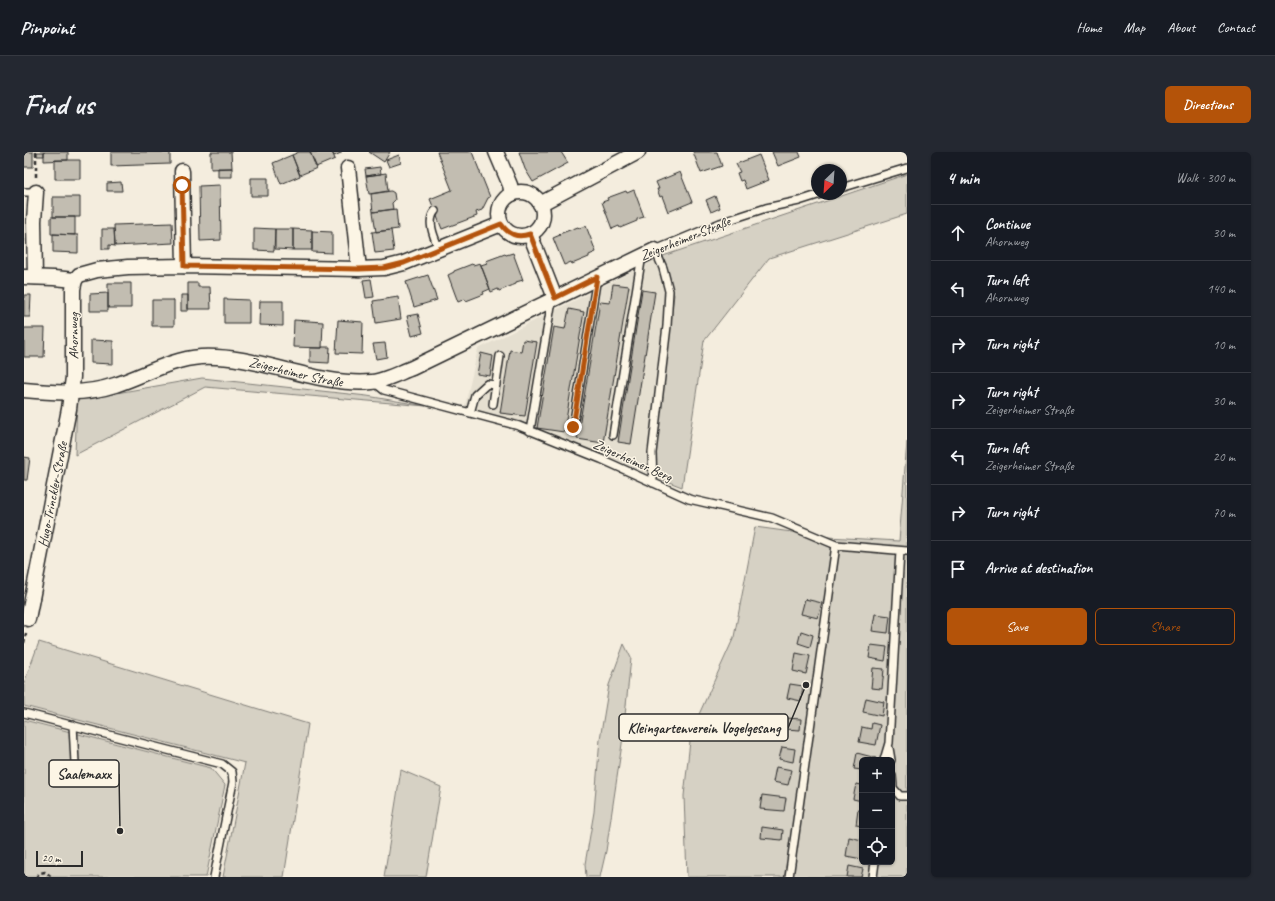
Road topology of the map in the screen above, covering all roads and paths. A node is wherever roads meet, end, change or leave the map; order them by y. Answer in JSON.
{"nodes":[{"id":1,"x":36,"y":152,"type":"edge"},
{"id":2,"x":496,"y":152,"type":"edge"},
{"id":3,"x":638,"y":152,"type":"edge"},
{"id":4,"x":906,"y":167,"type":"edge"},
{"id":5,"x":348,"y":168,"type":"dead end"},
{"id":6,"x":182,"y":171,"type":"dead end"},
{"id":7,"x":847,"y":186,"type":"edge"},
{"id":8,"x":30,"y":192,"type":"edge"},
{"id":9,"x":512,"y":194,"type":"junction"},
{"id":10,"x":811,"y":197,"type":"edge"},
{"id":11,"x":540,"y":204,"type":"junction"},
{"id":12,"x":435,"y":211,"type":"dead end"},
{"id":13,"x":501,"y":224,"type":"junction"},
{"id":14,"x":530,"y":234,"type":"junction"},
{"id":15,"x":439,"y":249,"type":"junction"},
{"id":16,"x":648,"y":252,"type":"junction"},
{"id":17,"x":184,"y":266,"type":"junction"},
{"id":18,"x":359,"y":269,"type":"junction"},
{"id":19,"x":30,"y":277,"type":"edge"},
{"id":20,"x":597,"y":277,"type":"junction"},
{"id":21,"x":75,"y":280,"type":"junction"},
{"id":22,"x":553,"y":299,"type":"junction"},
{"id":23,"x":500,"y":356,"type":"dead end"},
{"id":24,"x":374,"y":382,"type":"junction"},
{"id":25,"x":496,"y":385,"type":"junction"},
{"id":26,"x":24,"y":390,"type":"edge"},
{"id":27,"x":72,"y":393,"type":"junction"},
{"id":28,"x":492,"y":404,"type":"dead end"},
{"id":29,"x":470,"y":413,"type":"junction"},
{"id":30,"x":573,"y":427,"type":"dead end"},
{"id":31,"x":530,"y":431,"type":"junction"},
{"id":32,"x":613,"y":435,"type":"dead end"},
{"id":33,"x":654,"y":483,"type":"junction"},
{"id":34,"x":836,"y":545,"type":"junction"},
{"id":35,"x":904,"y":551,"type":"edge"},
{"id":36,"x":26,"y":619,"type":"edge"},
{"id":37,"x":24,"y":713,"type":"edge"},
{"id":38,"x":72,"y":725,"type":"junction"},
{"id":39,"x":889,"y":743,"type":"junction"},
{"id":40,"x":885,"y":757,"type":"edge"},
{"id":41,"x":890,"y":757,"type":"edge"},
{"id":42,"x":76,"y":782,"type":"dead end"},
{"id":43,"x":895,"y":790,"type":"edge"},
{"id":44,"x":907,"y":796,"type":"edge"},
{"id":45,"x":875,"y":865,"type":"edge"},
{"id":46,"x":45,"y":872,"type":"junction"},
{"id":47,"x":36,"y":877,"type":"edge"},
{"id":48,"x":46,"y":877,"type":"edge"},
{"id":49,"x":52,"y":877,"type":"edge"},
{"id":50,"x":214,"y":877,"type":"edge"},
{"id":51,"x":789,"y":877,"type":"edge"},
{"id":52,"x":873,"y":877,"type":"edge"}],
"edges":[{"from":1,"to":8,"type":"path"},
{"from":2,"to":9,"type":"street"},
{"from":3,"to":11,"type":"street"},
{"from":4,"to":7,"type":"lane"},
{"from":5,"to":18,"type":"street"},
{"from":6,"to":17,"type":"street"},
{"from":8,"to":19,"type":"street"},
{"from":9,"to":11,"type":"street"},
{"from":9,"to":13,"type":"street"},
{"from":10,"to":16,"type":"lane","name":"Zeigerheimer Straße"},
{"from":11,"to":14,"type":"street"},
{"from":12,"to":15,"type":"lane"},
{"from":13,"to":14,"type":"street"},
{"from":13,"to":15,"type":"street"},
{"from":14,"to":22,"type":"street"},
{"from":15,"to":18,"type":"street"},
{"from":16,"to":20,"type":"street","name":"Zeigerheimer Straße"},
{"from":16,"to":32,"type":"lane"},
{"from":16,"to":33,"type":"lane"},
{"from":17,"to":18,"type":"street"},
{"from":17,"to":21,"type":"street"},
{"from":19,"to":21,"type":"street"},
{"from":20,"to":22,"type":"street","name":"Zeigerheimer Straße"},
{"from":20,"to":30,"type":"lane"},
{"from":21,"to":27,"type":"street","name":"Ahornweg"},
{"from":22,"to":24,"type":"street","name":"Zeigerheimer Straße"},
{"from":22,"to":31,"type":"lane"},
{"from":23,"to":25,"type":"lane"},
{"from":24,"to":27,"type":"street","name":"Zeigerheimer Straße"},
{"from":24,"to":29,"type":"lane","name":"Zeigerheimer Berg"},
{"from":25,"to":28,"type":"lane"},
{"from":25,"to":29,"type":"lane"},
{"from":26,"to":27,"type":"street","name":"Zeigerheimer Straße"},
{"from":27,"to":36,"type":"street","name":"Hugo-Trinckler-Straße"},
{"from":29,"to":31,"type":"lane","name":"Zeigerheimer Berg"},
{"from":31,"to":33,"type":"lane","name":"Zeigerheimer Berg"},
{"from":33,"to":34,"type":"lane","name":"Zeigerheimer Berg"},
{"from":34,"to":35,"type":"lane","name":"Zeigerheimer Berg"},
{"from":34,"to":51,"type":"lane"},
{"from":35,"to":39,"type":"lane"},
{"from":37,"to":38,"type":"lane"},
{"from":38,"to":42,"type":"lane"},
{"from":38,"to":50,"type":"lane"},
{"from":39,"to":40,"type":"lane"},
{"from":39,"to":41,"type":"lane"},
{"from":43,"to":44,"type":"lane"},
{"from":45,"to":52,"type":"lane"},
{"from":46,"to":47,"type":"path"},
{"from":46,"to":48,"type":"path"},
{"from":46,"to":49,"type":"path"}]}
